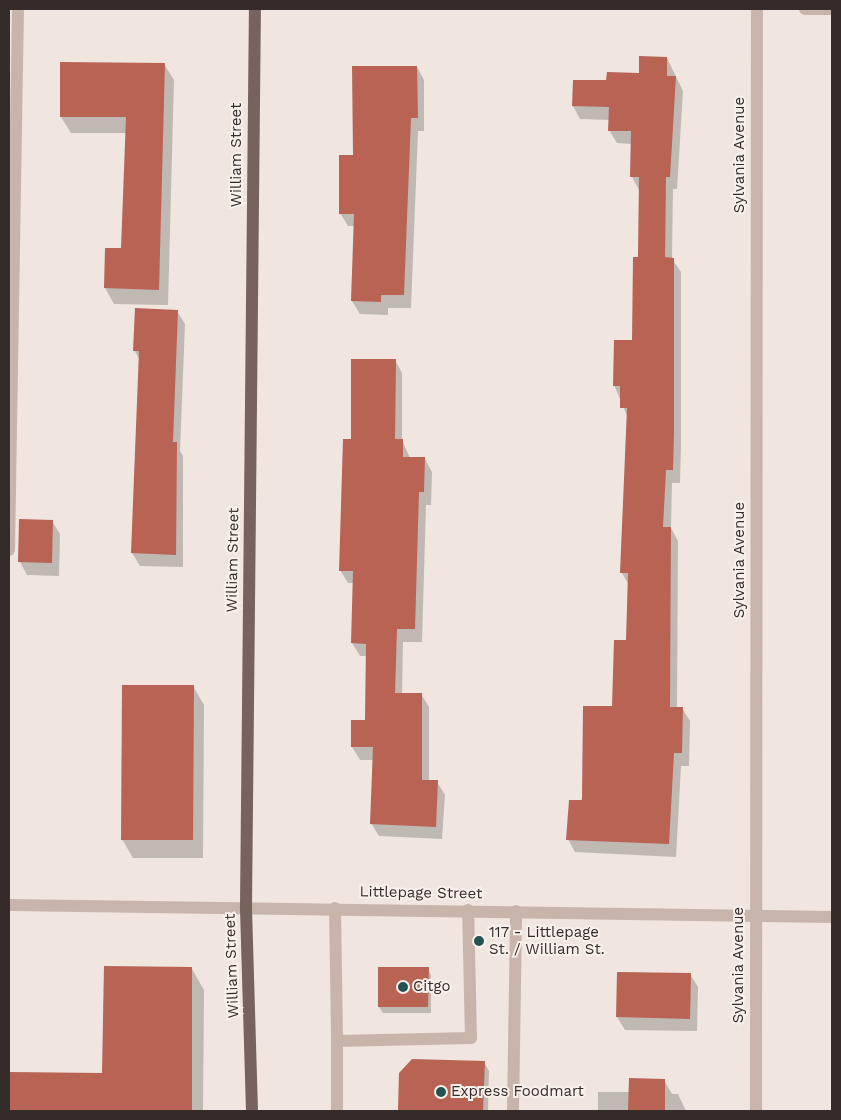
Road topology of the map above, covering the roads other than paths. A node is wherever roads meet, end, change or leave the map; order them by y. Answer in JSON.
{"nodes":[{"id":1,"x":18,"y":9,"type":"edge"},
{"id":2,"x":255,"y":9,"type":"edge"},
{"id":3,"x":757,"y":9,"type":"edge"},
{"id":4,"x":805,"y":9,"type":"edge"},
{"id":5,"x":832,"y":9,"type":"edge"},
{"id":6,"x":9,"y":550,"type":"edge"},
{"id":7,"x":9,"y":905,"type":"edge"},
{"id":8,"x":246,"y":906,"type":"junction"},
{"id":9,"x":335,"y":908,"type":"junction"},
{"id":10,"x":468,"y":910,"type":"junction"},
{"id":11,"x":516,"y":911,"type":"junction"},
{"id":12,"x":755,"y":914,"type":"junction"},
{"id":13,"x":832,"y":917,"type":"edge"},
{"id":14,"x":337,"y":1041,"type":"junction"},
{"id":15,"x":252,"y":1111,"type":"edge"},
{"id":16,"x":337,"y":1111,"type":"edge"},
{"id":17,"x":513,"y":1111,"type":"edge"},
{"id":18,"x":756,"y":1111,"type":"edge"}],
"edges":[{"from":1,"to":6,"type":"street"},
{"from":2,"to":8,"type":"main road","name":"William Street"},
{"from":3,"to":12,"type":"street","name":"Sylvania Avenue"},
{"from":4,"to":5,"type":"street"},
{"from":7,"to":8,"type":"street","name":"Littlepage Street"},
{"from":8,"to":9,"type":"street","name":"Littlepage Street"},
{"from":8,"to":15,"type":"main road","name":"William Street"},
{"from":9,"to":10,"type":"street","name":"Littlepage Street"},
{"from":9,"to":14,"type":"street"},
{"from":10,"to":11,"type":"street","name":"Littlepage Street"},
{"from":10,"to":14,"type":"street"},
{"from":11,"to":12,"type":"street","name":"Littlepage Street"},
{"from":11,"to":17,"type":"street"},
{"from":12,"to":13,"type":"street","name":"Littlepage Street"},
{"from":12,"to":18,"type":"street","name":"Sylvania Avenue"},
{"from":14,"to":16,"type":"street"}]}
